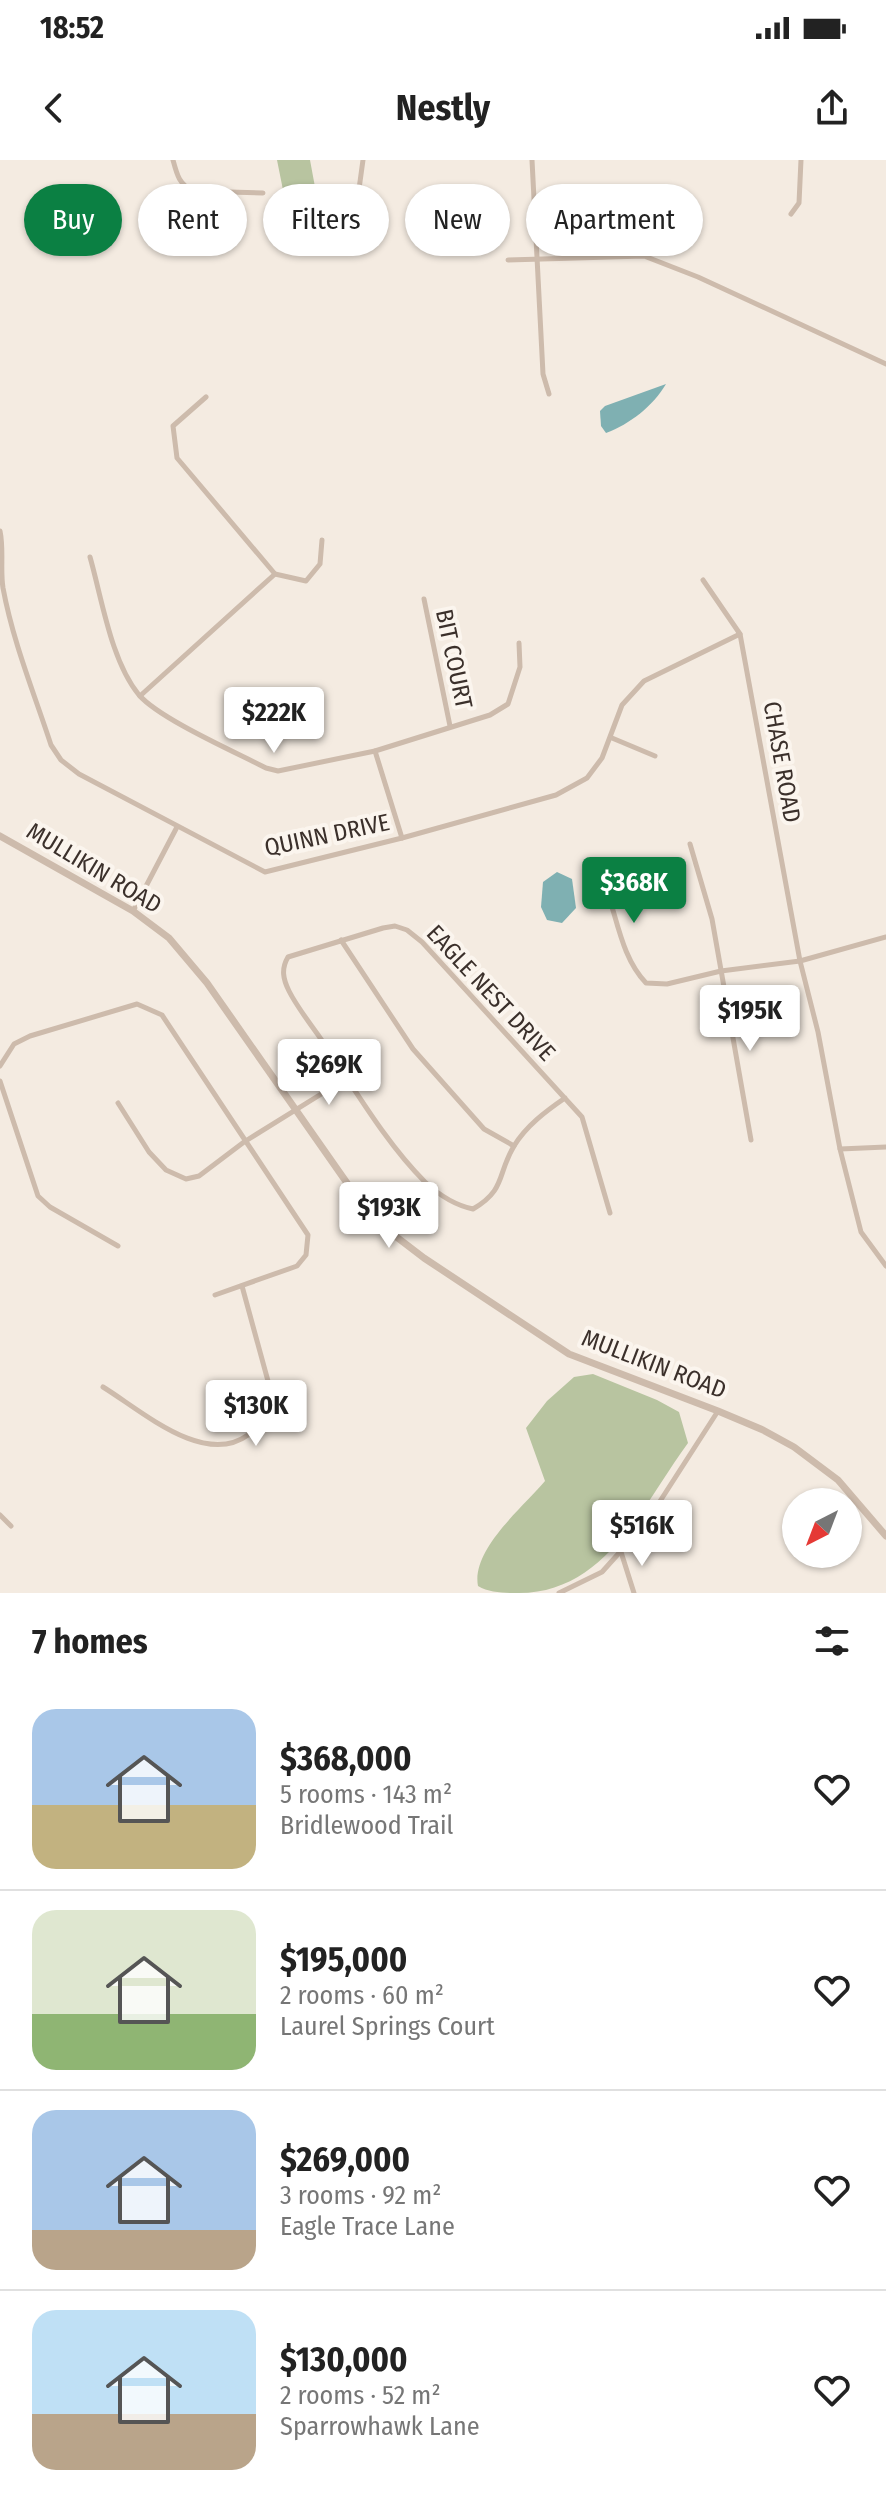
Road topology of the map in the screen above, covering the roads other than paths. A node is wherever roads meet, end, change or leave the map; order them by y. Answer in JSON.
{"nodes":[{"id":1,"x":173,"y":160,"type":"edge"},
{"id":2,"x":363,"y":160,"type":"edge"},
{"id":3,"x":532,"y":160,"type":"edge"},
{"id":4,"x":801,"y":160,"type":"edge"},
{"id":5,"x":360,"y":184,"type":"edge"},
{"id":6,"x":263,"y":193,"type":"dead end"},
{"id":7,"x":791,"y":214,"type":"dead end"},
{"id":8,"x":536,"y":259,"type":"junction"},
{"id":9,"x":508,"y":260,"type":"dead end"},
{"id":10,"x":886,"y":364,"type":"edge"},
{"id":11,"x":549,"y":394,"type":"dead end"},
{"id":12,"x":206,"y":397,"type":"dead end"},
{"id":13,"x":0,"y":531,"type":"edge"},
{"id":14,"x":322,"y":540,"type":"dead end"},
{"id":15,"x":90,"y":557,"type":"dead end"},
{"id":16,"x":275,"y":574,"type":"junction"},
{"id":17,"x":703,"y":580,"type":"dead end"},
{"id":18,"x":424,"y":599,"type":"dead end"},
{"id":19,"x":740,"y":634,"type":"junction"},
{"id":20,"x":519,"y":643,"type":"dead end"},
{"id":21,"x":140,"y":696,"type":"junction"},
{"id":22,"x":450,"y":726,"type":"junction"},
{"id":23,"x":612,"y":738,"type":"junction"},
{"id":24,"x":375,"y":751,"type":"junction"},
{"id":25,"x":655,"y":756,"type":"dead end"},
{"id":26,"x":177,"y":827,"type":"junction"},
{"id":27,"x":0,"y":836,"type":"edge"},
{"id":28,"x":402,"y":838,"type":"junction"},
{"id":29,"x":690,"y":844,"type":"dead end"},
{"id":30,"x":603,"y":880,"type":"dead end"},
{"id":31,"x":133,"y":911,"type":"junction"},
{"id":32,"x":886,"y":937,"type":"edge"},
{"id":33,"x":341,"y":940,"type":"junction"},
{"id":34,"x":800,"y":961,"type":"junction"},
{"id":35,"x":721,"y":971,"type":"junction"},
{"id":36,"x":0,"y":1066,"type":"edge"},
{"id":37,"x":347,"y":1078,"type":"junction"},
{"id":38,"x":0,"y":1081,"type":"edge"},
{"id":39,"x":565,"y":1098,"type":"junction"},
{"id":40,"x":118,"y":1103,"type":"dead end"},
{"id":41,"x":295,"y":1110,"type":"junction"},
{"id":42,"x":751,"y":1140,"type":"dead end"},
{"id":43,"x":244,"y":1142,"type":"junction"},
{"id":44,"x":514,"y":1146,"type":"junction"},
{"id":45,"x":886,"y":1147,"type":"edge"},
{"id":46,"x":840,"y":1149,"type":"junction"},
{"id":47,"x":610,"y":1213,"type":"dead end"},
{"id":48,"x":118,"y":1246,"type":"dead end"},
{"id":49,"x":886,"y":1266,"type":"edge"},
{"id":50,"x":242,"y":1286,"type":"junction"},
{"id":51,"x":215,"y":1295,"type":"dead end"},
{"id":52,"x":103,"y":1387,"type":"dead end"},
{"id":53,"x":718,"y":1411,"type":"junction"},
{"id":54,"x":0,"y":1515,"type":"edge"},
{"id":55,"x":11,"y":1526,"type":"dead end"},
{"id":56,"x":886,"y":1536,"type":"edge"},
{"id":57,"x":621,"y":1551,"type":"junction"},
{"id":58,"x":559,"y":1593,"type":"edge"},
{"id":59,"x":634,"y":1593,"type":"edge"}],
"edges":[{"from":1,"to":6,"type":"street"},
{"from":2,"to":5,"type":"street"},
{"from":3,"to":8,"type":"street"},
{"from":4,"to":7,"type":"street"},
{"from":8,"to":9,"type":"street"},
{"from":8,"to":10,"type":"street"},
{"from":8,"to":11,"type":"street"},
{"from":12,"to":16,"type":"street"},
{"from":13,"to":26,"type":"street","name":"QUINN DRIVE"},
{"from":14,"to":16,"type":"street"},
{"from":15,"to":21,"type":"street"},
{"from":16,"to":21,"type":"street"},
{"from":17,"to":19,"type":"street","name":"CHASE ROAD"},
{"from":18,"to":22,"type":"street","name":"BIT COURT"},
{"from":19,"to":23,"type":"street","name":"QUINN DRIVE"},
{"from":19,"to":34,"type":"street","name":"CHASE ROAD"},
{"from":20,"to":22,"type":"street"},
{"from":21,"to":24,"type":"street"},
{"from":22,"to":24,"type":"street"},
{"from":23,"to":25,"type":"street"},
{"from":23,"to":28,"type":"street","name":"QUINN DRIVE"},
{"from":24,"to":28,"type":"street"},
{"from":26,"to":28,"type":"street","name":"QUINN DRIVE"},
{"from":26,"to":31,"type":"street"},
{"from":27,"to":31,"type":"street","name":"MULLIKIN ROAD"},
{"from":29,"to":35,"type":"street"},
{"from":30,"to":35,"type":"street"},
{"from":31,"to":41,"type":"street","name":"MULLIKIN ROAD"},
{"from":32,"to":34,"type":"street"},
{"from":33,"to":37,"type":"street","name":"EAGLE NEST DRIVE"},
{"from":33,"to":39,"type":"street","name":"EAGLE NEST DRIVE"},
{"from":33,"to":44,"type":"street"},
{"from":34,"to":35,"type":"street"},
{"from":34,"to":46,"type":"street","name":"CHASE ROAD"},
{"from":35,"to":42,"type":"street"},
{"from":36,"to":43,"type":"street"},
{"from":37,"to":41,"type":"street"},
{"from":37,"to":44,"type":"street","name":"EAGLE NEST DRIVE"},
{"from":38,"to":48,"type":"street"},
{"from":39,"to":44,"type":"street","name":"EAGLE NEST DRIVE"},
{"from":39,"to":47,"type":"street","name":"EAGLE NEST DRIVE"},
{"from":40,"to":43,"type":"street"},
{"from":41,"to":43,"type":"street"},
{"from":41,"to":53,"type":"street","name":"MULLIKIN ROAD"},
{"from":43,"to":50,"type":"street"},
{"from":45,"to":46,"type":"street"},
{"from":46,"to":49,"type":"street","name":"CHASE ROAD"},
{"from":50,"to":51,"type":"street"},
{"from":50,"to":52,"type":"street"},
{"from":53,"to":56,"type":"street","name":"MULLIKIN ROAD"},
{"from":53,"to":57,"type":"street"},
{"from":54,"to":55,"type":"street"},
{"from":57,"to":58,"type":"street"},
{"from":57,"to":59,"type":"street"}]}
